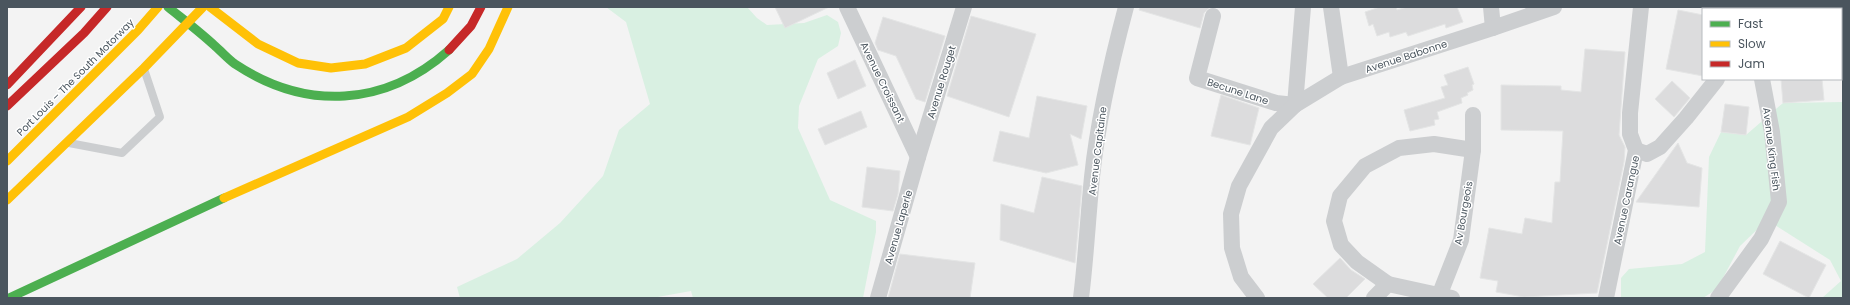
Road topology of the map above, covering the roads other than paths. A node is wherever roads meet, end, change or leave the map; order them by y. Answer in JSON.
{"nodes":[{"id":1,"x":81,"y":7,"type":"edge"},
{"id":2,"x":107,"y":7,"type":"edge"},
{"id":3,"x":158,"y":7,"type":"edge"},
{"id":4,"x":168,"y":7,"type":"edge"},
{"id":5,"x":203,"y":7,"type":"edge"},
{"id":6,"x":210,"y":7,"type":"edge"},
{"id":7,"x":449,"y":7,"type":"edge"},
{"id":8,"x":480,"y":7,"type":"edge"},
{"id":9,"x":508,"y":7,"type":"edge"},
{"id":10,"x":847,"y":7,"type":"edge"},
{"id":11,"x":964,"y":7,"type":"edge"},
{"id":12,"x":1126,"y":7,"type":"edge"},
{"id":13,"x":1303,"y":7,"type":"edge"},
{"id":14,"x":1331,"y":7,"type":"edge"},
{"id":15,"x":1491,"y":7,"type":"edge"},
{"id":16,"x":1554,"y":7,"type":"edge"},
{"id":17,"x":1641,"y":7,"type":"edge"},
{"id":18,"x":1213,"y":16,"type":"dead end"},
{"id":19,"x":1493,"y":28,"type":"junction"},
{"id":20,"x":144,"y":68,"type":"junction"},
{"id":21,"x":1341,"y":77,"type":"junction"},
{"id":22,"x":1716,"y":80,"type":"edge"},
{"id":23,"x":1762,"y":80,"type":"edge"},
{"id":24,"x":7,"y":85,"type":"edge"},
{"id":25,"x":1295,"y":105,"type":"junction"},
{"id":26,"x":7,"y":106,"type":"edge"},
{"id":27,"x":1473,"y":115,"type":"dead end"},
{"id":28,"x":66,"y":142,"type":"junction"},
{"id":29,"x":1473,"y":150,"type":"junction"},
{"id":30,"x":1636,"y":150,"type":"junction"},
{"id":31,"x":918,"y":157,"type":"junction"},
{"id":32,"x":7,"y":160,"type":"edge"},
{"id":33,"x":7,"y":200,"type":"edge"},
{"id":34,"x":1388,"y":284,"type":"junction"},
{"id":35,"x":1445,"y":297,"type":"edge"},
{"id":36,"x":9,"y":298,"type":"edge"},
{"id":37,"x":878,"y":298,"type":"edge"},
{"id":38,"x":1081,"y":298,"type":"edge"},
{"id":39,"x":1257,"y":298,"type":"edge"},
{"id":40,"x":1374,"y":298,"type":"edge"},
{"id":41,"x":1606,"y":298,"type":"edge"},
{"id":42,"x":1718,"y":298,"type":"edge"}],
"edges":[{"from":1,"to":24,"type":"main road"},
{"from":2,"to":26,"type":"main road"},
{"from":3,"to":32,"type":"main road","name":"Port Louis – The South Motorway"},
{"from":4,"to":8,"type":"main road"},
{"from":5,"to":20,"type":"main road"},
{"from":6,"to":7,"type":"main road"},
{"from":9,"to":36,"type":"main road"},
{"from":10,"to":31,"type":"street","name":"Avenue Croissant"},
{"from":11,"to":31,"type":"street","name":"Avenue Rouget"},
{"from":12,"to":38,"type":"street","name":"Avenue Capitaine"},
{"from":13,"to":25,"type":"street"},
{"from":14,"to":21,"type":"street"},
{"from":15,"to":19,"type":"street"},
{"from":16,"to":19,"type":"street","name":"Avenue Babonne"},
{"from":17,"to":30,"type":"street","name":"Avenue Carangue"},
{"from":18,"to":25,"type":"street","name":"Becune Lane"},
{"from":19,"to":21,"type":"street","name":"Avenue Babonne"},
{"from":20,"to":28,"type":"main road"},
{"from":20,"to":28,"type":"lane"},
{"from":21,"to":25,"type":"street","name":"Avenue Babonne"},
{"from":22,"to":30,"type":"street"},
{"from":23,"to":42,"type":"street","name":"Avenue King Fish"},
{"from":25,"to":39,"type":"street","name":"Avenue Babonne"},
{"from":27,"to":29,"type":"street","name":"Av Bourgeois"},
{"from":28,"to":33,"type":"main road"},
{"from":29,"to":34,"type":"street"},
{"from":29,"to":35,"type":"street","name":"Av Bourgeois"},
{"from":30,"to":41,"type":"street","name":"Avenue Carangue"},
{"from":31,"to":37,"type":"street","name":"Avenue Laperle"},
{"from":34,"to":35,"type":"street"},
{"from":34,"to":40,"type":"street"}]}
